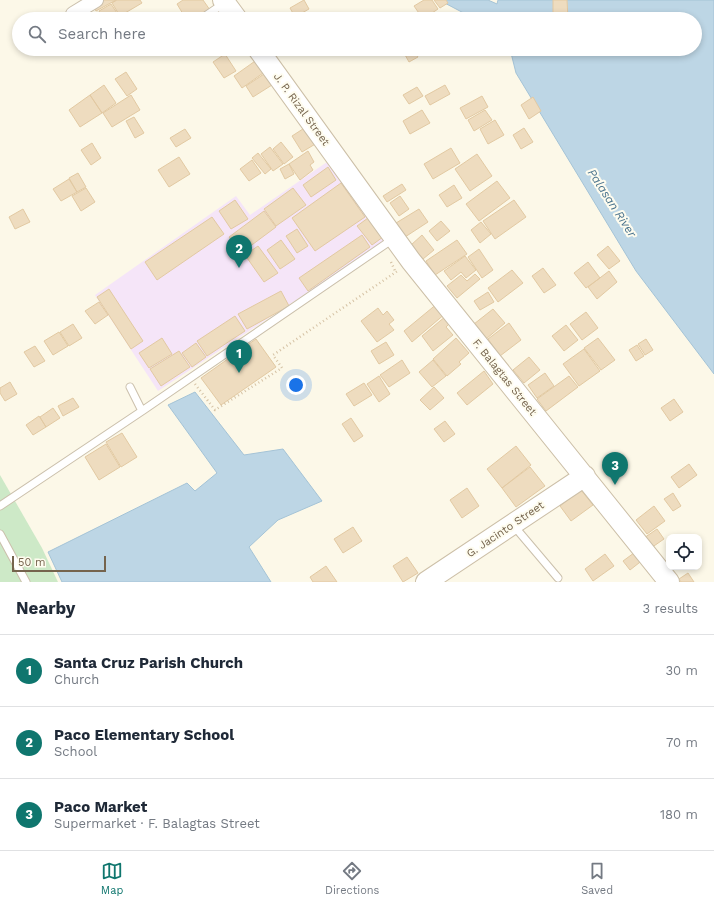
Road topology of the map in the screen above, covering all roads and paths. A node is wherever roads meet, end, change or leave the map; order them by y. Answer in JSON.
{"nodes":[{"id":1,"x":96,"y":0,"type":"edge"},
{"id":2,"x":224,"y":1,"type":"edge"},
{"id":3,"x":76,"y":12,"type":"edge"},
{"id":4,"x":210,"y":12,"type":"edge"},
{"id":5,"x":232,"y":12,"type":"edge"},
{"id":6,"x":263,"y":56,"type":"edge"},
{"id":7,"x":346,"y":170,"type":"joint"},
{"id":8,"x":394,"y":238,"type":"junction"},
{"id":9,"x":411,"y":261,"type":"junction"},
{"id":10,"x":192,"y":381,"type":"dead end"},
{"id":11,"x":130,"y":387,"type":"dead end"},
{"id":12,"x":142,"y":411,"type":"junction"},
{"id":13,"x":585,"y":476,"type":"junction"},
{"id":14,"x":0,"y":506,"type":"edge"},
{"id":15,"x":513,"y":524,"type":"junction"},
{"id":16,"x":0,"y":534,"type":"edge"},
{"id":17,"x":558,"y":578,"type":"dead end"},
{"id":18,"x":26,"y":582,"type":"edge"},
{"id":19,"x":426,"y":582,"type":"edge"},
{"id":20,"x":669,"y":582,"type":"edge"}],
"edges":[{"from":1,"to":3,"type":"street"},
{"from":2,"to":4,"type":"lane"},
{"from":2,"to":5,"type":"main road"},
{"from":6,"to":7,"type":"main road","name":"J. P. Rizal Street"},
{"from":7,"to":8,"type":"main road","name":"F. Balagtas Street"},
{"from":8,"to":9,"type":"main road","name":"F. Balagtas Street"},
{"from":8,"to":12,"type":"lane"},
{"from":9,"to":10,"type":"path"},
{"from":9,"to":13,"type":"main road","name":"F. Balagtas Street"},
{"from":11,"to":12,"type":"lane"},
{"from":12,"to":14,"type":"lane"},
{"from":13,"to":15,"type":"main road","name":"G. Jacinto Street"},
{"from":13,"to":20,"type":"main road","name":"F. Balagtas Street"},
{"from":15,"to":17,"type":"lane"},
{"from":15,"to":19,"type":"main road","name":"G. Jacinto Street"},
{"from":16,"to":18,"type":"lane"}]}
